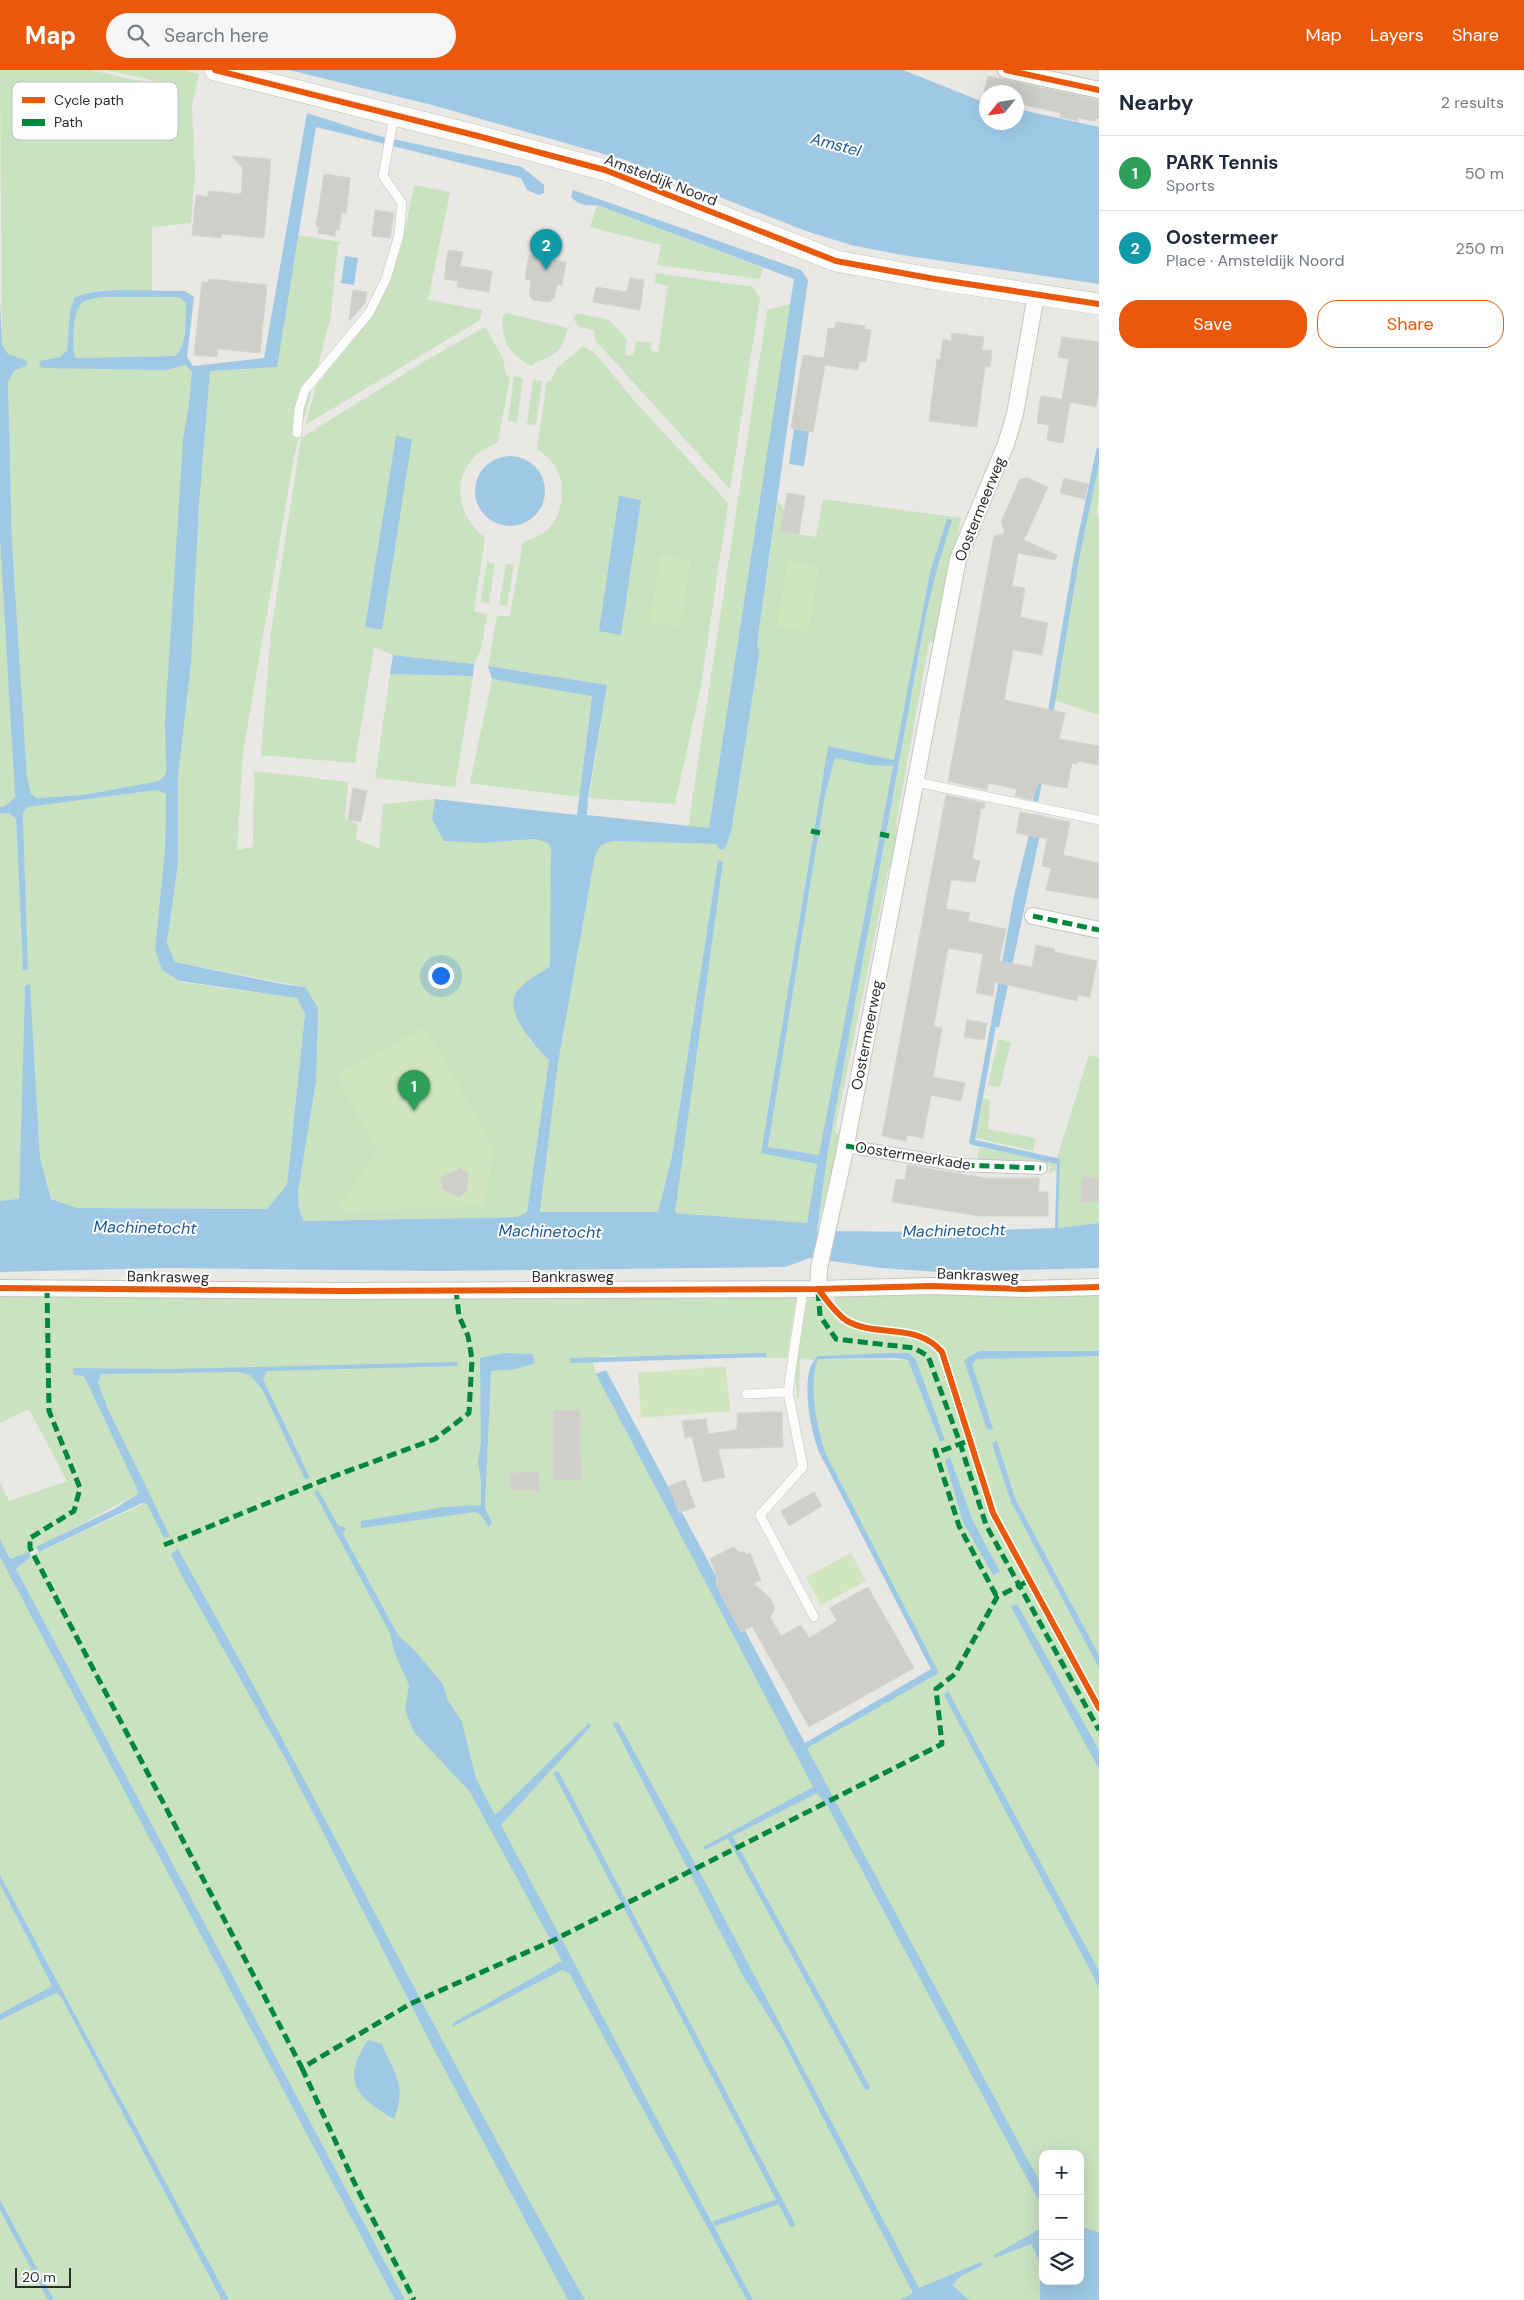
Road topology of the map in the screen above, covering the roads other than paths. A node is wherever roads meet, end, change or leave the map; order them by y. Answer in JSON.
{"nodes":[{"id":1,"x":215,"y":70,"type":"edge"},
{"id":2,"x":1006,"y":70,"type":"edge"},
{"id":3,"x":1099,"y":90,"type":"edge"},
{"id":4,"x":392,"y":125,"type":"junction"},
{"id":5,"x":1036,"y":295,"type":"junction"},
{"id":6,"x":1099,"y":304,"type":"edge"},
{"id":7,"x":298,"y":433,"type":"dead end"},
{"id":8,"x":916,"y":782,"type":"junction"},
{"id":9,"x":1099,"y":820,"type":"edge"},
{"id":10,"x":1033,"y":916,"type":"dead end"},
{"id":11,"x":1099,"y":930,"type":"edge"},
{"id":12,"x":846,"y":1146,"type":"junction"},
{"id":13,"x":1041,"y":1168,"type":"dead end"},
{"id":14,"x":0,"y":1288,"type":"edge"},
{"id":15,"x":1099,"y":1288,"type":"edge"},
{"id":16,"x":810,"y":1289,"type":"junction"},
{"id":17,"x":788,"y":1392,"type":"junction"},
{"id":18,"x":746,"y":1394,"type":"dead end"},
{"id":19,"x":814,"y":1618,"type":"dead end"}],
"edges":[{"from":1,"to":4,"type":"street","name":"Amsteldijk Noord"},
{"from":2,"to":3,"type":"street"},
{"from":4,"to":5,"type":"street","name":"Amsteldijk Noord"},
{"from":4,"to":7,"type":"lane"},
{"from":5,"to":6,"type":"street","name":"Amsteldijk Noord"},
{"from":5,"to":8,"type":"street","name":"Oostermeerweg"},
{"from":8,"to":9,"type":"lane"},
{"from":8,"to":12,"type":"street","name":"Oostermeerweg"},
{"from":10,"to":11,"type":"street"},
{"from":12,"to":13,"type":"street","name":"Oostermeerkade"},
{"from":12,"to":16,"type":"street","name":"Oostermeerweg"},
{"from":14,"to":16,"type":"street","name":"Bankrasweg"},
{"from":15,"to":16,"type":"street","name":"Bankrasweg"},
{"from":16,"to":17,"type":"lane"},
{"from":17,"to":18,"type":"lane"},
{"from":17,"to":19,"type":"lane"}]}
